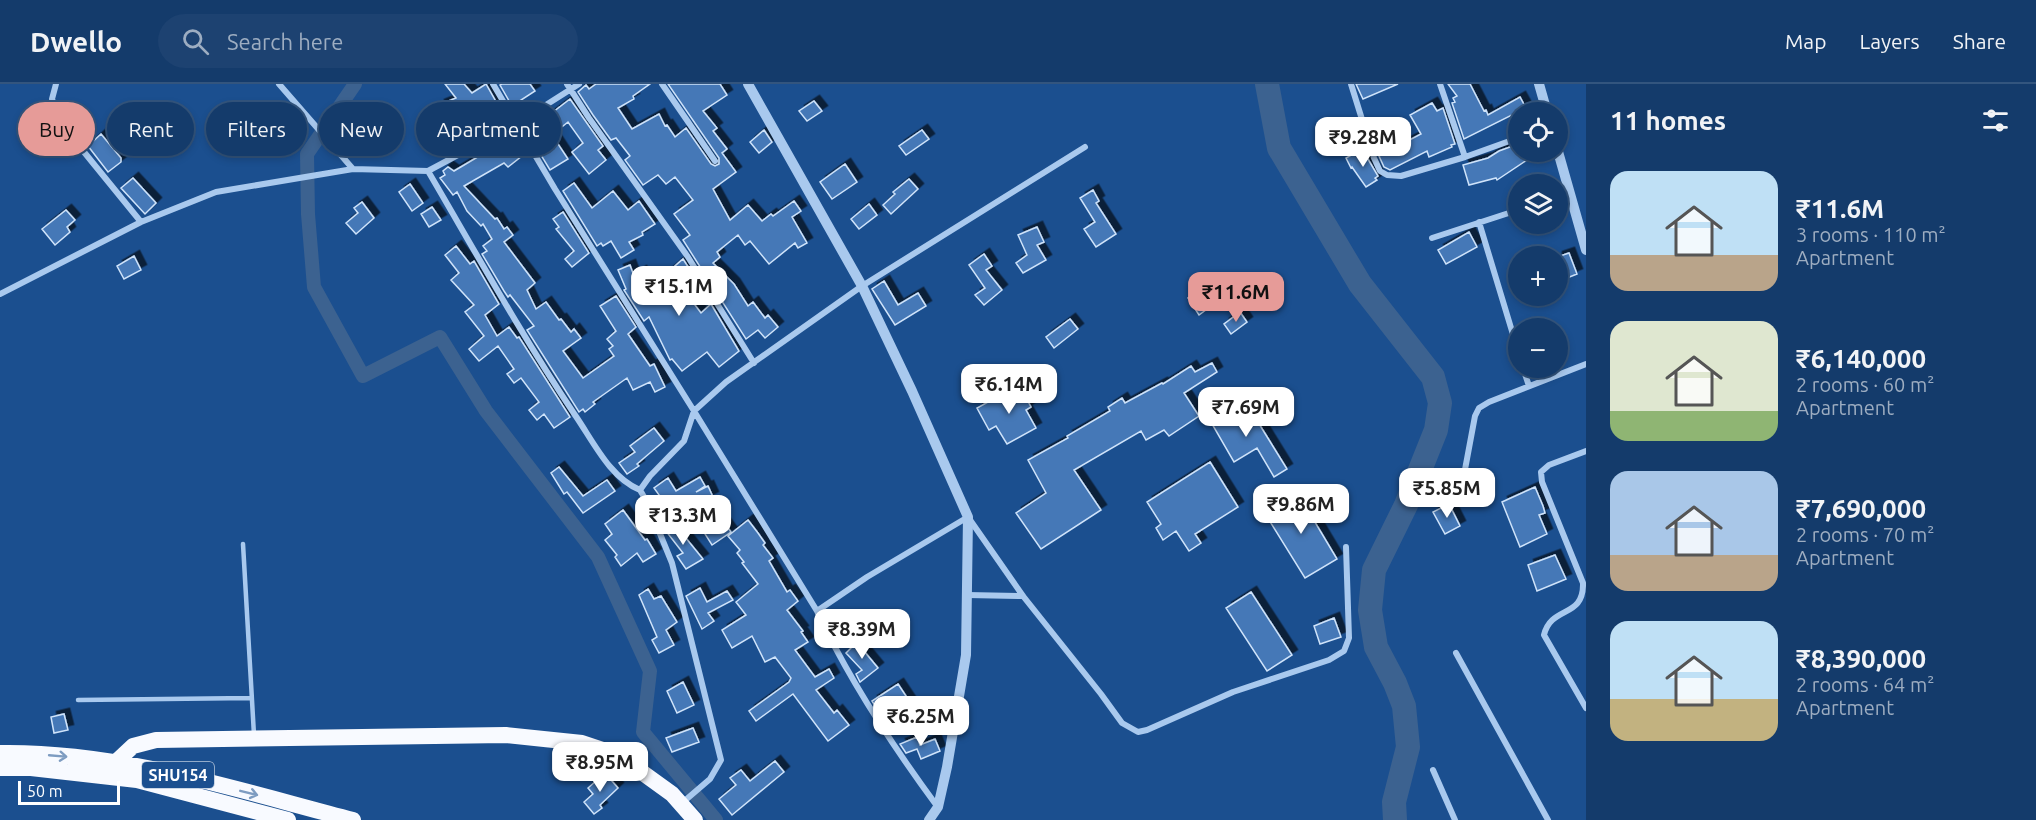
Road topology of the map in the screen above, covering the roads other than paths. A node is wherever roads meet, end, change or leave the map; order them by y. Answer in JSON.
{"nodes":[{"id":1,"x":56,"y":84,"type":"edge"},
{"id":2,"x":279,"y":84,"type":"edge"},
{"id":3,"x":493,"y":84,"type":"edge"},
{"id":4,"x":579,"y":84,"type":"edge"},
{"id":5,"x":662,"y":84,"type":"edge"},
{"id":6,"x":748,"y":84,"type":"edge"},
{"id":7,"x":1351,"y":84,"type":"edge"},
{"id":8,"x":1440,"y":84,"type":"edge"},
{"id":9,"x":1539,"y":84,"type":"edge"},
{"id":10,"x":569,"y":87,"type":"edge"},
{"id":11,"x":503,"y":102,"type":"edge"},
{"id":12,"x":548,"y":102,"type":"edge"},
{"id":13,"x":1544,"y":102,"type":"edge"},
{"id":14,"x":1508,"y":142,"type":"edge"},
{"id":15,"x":1084,"y":147,"type":"dead end"},
{"id":16,"x":456,"y":156,"type":"edge"},
{"id":17,"x":536,"y":156,"type":"edge"},
{"id":18,"x":1465,"y":157,"type":"junction"},
{"id":19,"x":715,"y":160,"type":"dead end"},
{"id":20,"x":1561,"y":162,"type":"edge"},
{"id":21,"x":353,"y":170,"type":"junction"},
{"id":22,"x":428,"y":171,"type":"junction"},
{"id":23,"x":1570,"y":192,"type":"joint"},
{"id":24,"x":1508,"y":213,"type":"edge"},
{"id":25,"x":141,"y":222,"type":"junction"},
{"id":26,"x":1479,"y":222,"type":"junction"},
{"id":27,"x":1432,"y":238,"type":"dead end"},
{"id":28,"x":1586,"y":250,"type":"edge"},
{"id":29,"x":862,"y":286,"type":"junction"},
{"id":30,"x":0,"y":294,"type":"edge"},
{"id":31,"x":1508,"y":318,"type":"edge"},
{"id":32,"x":754,"y":363,"type":"junction"},
{"id":33,"x":1586,"y":363,"type":"edge"},
{"id":34,"x":1526,"y":378,"type":"edge"},
{"id":35,"x":1529,"y":386,"type":"junction"},
{"id":36,"x":694,"y":411,"type":"junction"},
{"id":37,"x":1586,"y":451,"type":"edge"},
{"id":38,"x":640,"y":490,"type":"junction"},
{"id":39,"x":1461,"y":491,"type":"dead end"},
{"id":40,"x":968,"y":517,"type":"junction"},
{"id":41,"x":243,"y":543,"type":"dead end"},
{"id":42,"x":1346,"y":547,"type":"dead end"},
{"id":43,"x":967,"y":595,"type":"junction"},
{"id":44,"x":1023,"y":596,"type":"junction"},
{"id":45,"x":817,"y":611,"type":"junction"},
{"id":46,"x":1456,"y":653,"type":"dead end"},
{"id":47,"x":251,"y":698,"type":"junction"},
{"id":48,"x":78,"y":700,"type":"dead end"},
{"id":49,"x":1586,"y":708,"type":"edge"},
{"id":50,"x":254,"y":738,"type":"junction"},
{"id":51,"x":0,"y":753,"type":"edge"},
{"id":52,"x":117,"y":761,"type":"junction"},
{"id":53,"x":0,"y":768,"type":"edge"},
{"id":54,"x":1433,"y":770,"type":"dead end"},
{"id":55,"x":684,"y":801,"type":"junction"},
{"id":56,"x":938,"y":807,"type":"junction"},
{"id":57,"x":288,"y":820,"type":"edge"},
{"id":58,"x":352,"y":820,"type":"edge"},
{"id":59,"x":695,"y":820,"type":"edge"},
{"id":60,"x":929,"y":820,"type":"edge"},
{"id":61,"x":1455,"y":820,"type":"edge"},
{"id":62,"x":1548,"y":820,"type":"edge"}],
"edges":[{"from":1,"to":25,"type":"street"},
{"from":2,"to":21,"type":"street"},
{"from":3,"to":11,"type":"street"},
{"from":4,"to":10,"type":"street"},
{"from":5,"to":19,"type":"street"},
{"from":6,"to":29,"type":"street"},
{"from":7,"to":18,"type":"street"},
{"from":8,"to":18,"type":"street"},
{"from":9,"to":13,"type":"street"},
{"from":10,"to":12,"type":"street"},
{"from":10,"to":32,"type":"street"},
{"from":14,"to":18,"type":"street"},
{"from":15,"to":29,"type":"street"},
{"from":16,"to":22,"type":"street"},
{"from":17,"to":36,"type":"street"},
{"from":20,"to":23,"type":"street"},
{"from":21,"to":22,"type":"street"},
{"from":21,"to":25,"type":"street"},
{"from":22,"to":38,"type":"street"},
{"from":23,"to":28,"type":"street"},
{"from":24,"to":26,"type":"street"},
{"from":25,"to":30,"type":"street"},
{"from":26,"to":27,"type":"street"},
{"from":26,"to":31,"type":"street"},
{"from":29,"to":32,"type":"street"},
{"from":29,"to":40,"type":"street"},
{"from":32,"to":36,"type":"street"},
{"from":33,"to":35,"type":"street"},
{"from":34,"to":35,"type":"street"},
{"from":35,"to":39,"type":"street"},
{"from":36,"to":38,"type":"street"},
{"from":36,"to":45,"type":"street"},
{"from":37,"to":49,"type":"street"},
{"from":38,"to":55,"type":"street"},
{"from":40,"to":43,"type":"street"},
{"from":40,"to":44,"type":"street"},
{"from":40,"to":45,"type":"street"},
{"from":41,"to":47,"type":"lane"},
{"from":42,"to":44,"type":"street"},
{"from":43,"to":44,"type":"street"},
{"from":43,"to":56,"type":"street"},
{"from":45,"to":56,"type":"street"},
{"from":46,"to":62,"type":"street"},
{"from":47,"to":48,"type":"lane"},
{"from":47,"to":50,"type":"lane"},
{"from":50,"to":52,"type":"highway"},
{"from":50,"to":55,"type":"highway"},
{"from":51,"to":52,"type":"highway","number":"SHU154","one_way":true},
{"from":52,"to":58,"type":"highway","number":"SHU154","one_way":true},
{"from":53,"to":57,"type":"highway"},
{"from":54,"to":61,"type":"street"},
{"from":55,"to":59,"type":"highway"},
{"from":56,"to":60,"type":"street"}]}
